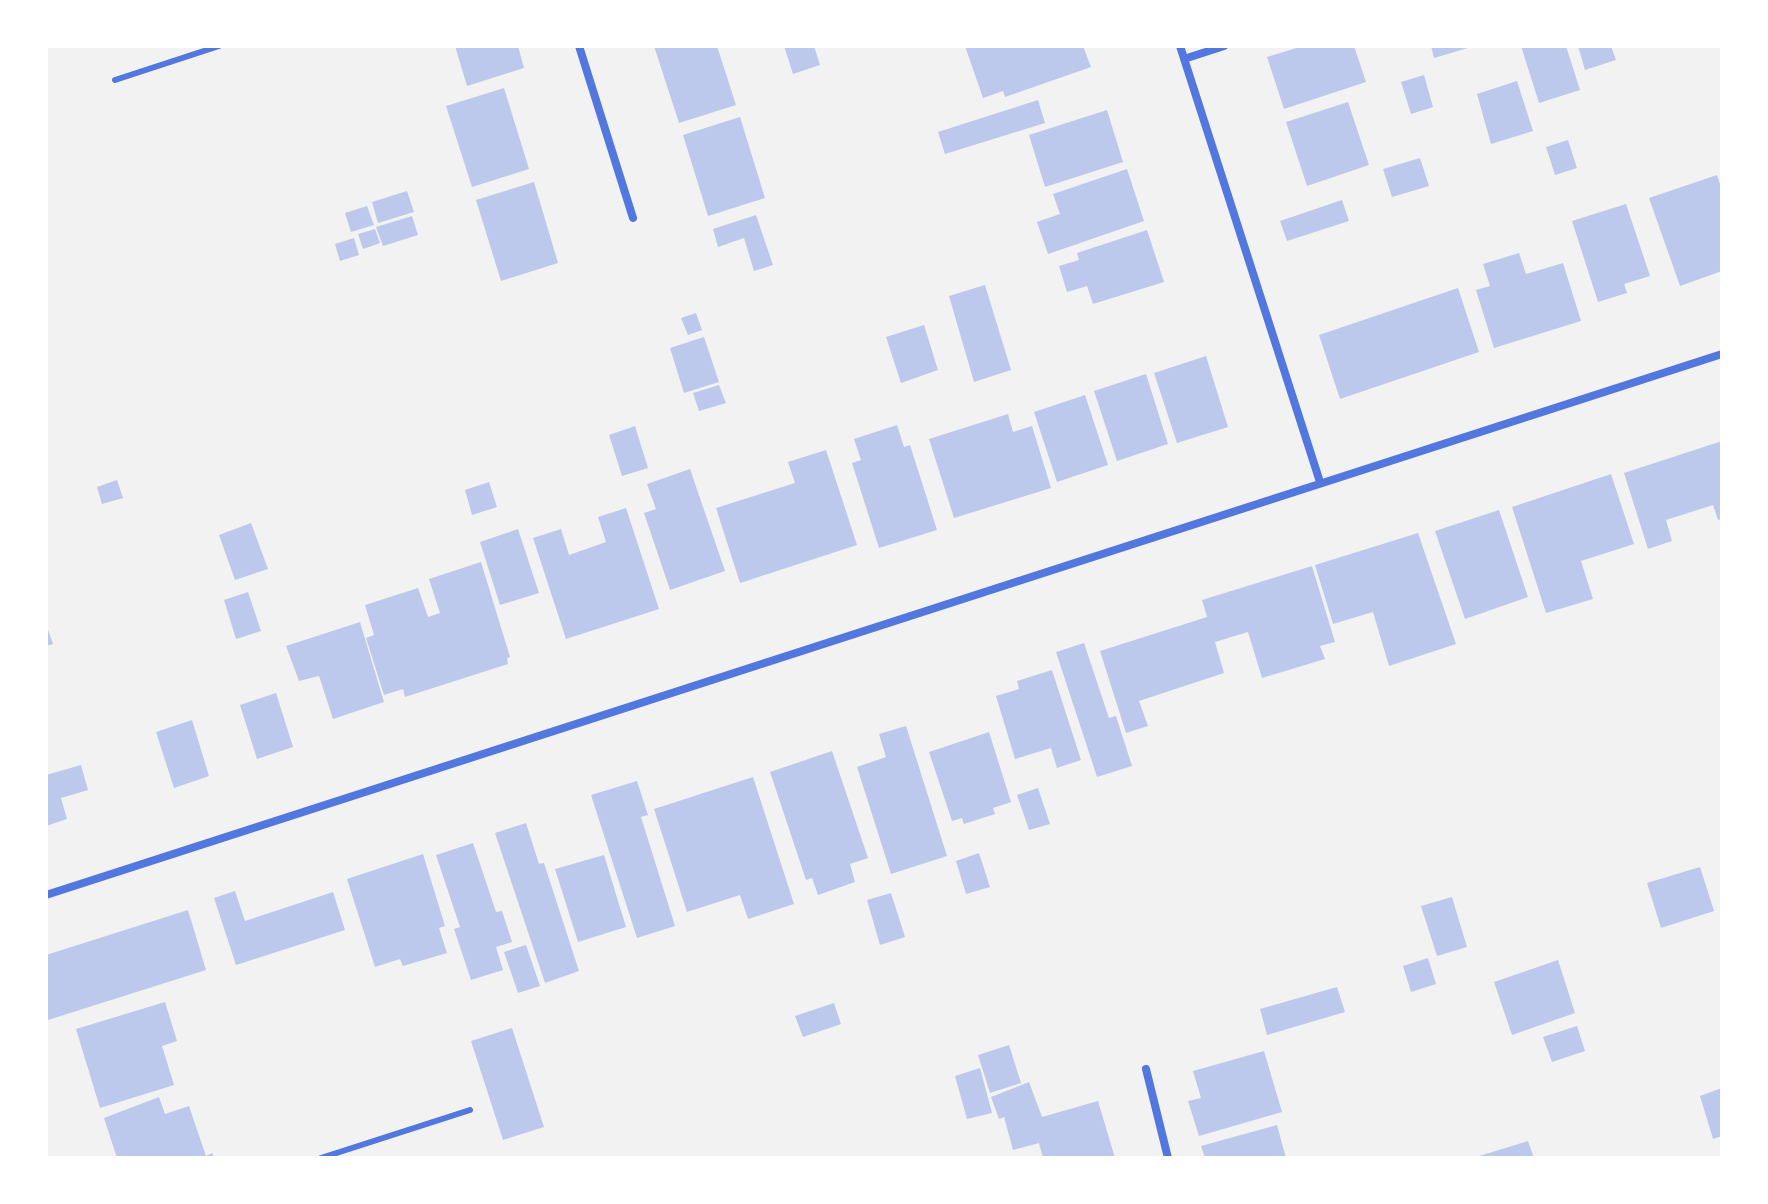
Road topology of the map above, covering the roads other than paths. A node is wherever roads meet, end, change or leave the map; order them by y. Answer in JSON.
{"nodes":[{"id":1,"x":219,"y":46,"type":"edge"},
{"id":2,"x":579,"y":46,"type":"edge"},
{"id":3,"x":1180,"y":46,"type":"edge"},
{"id":4,"x":1224,"y":46,"type":"edge"},
{"id":5,"x":1184,"y":59,"type":"junction"},
{"id":6,"x":115,"y":80,"type":"dead end"},
{"id":7,"x":633,"y":218,"type":"dead end"},
{"id":8,"x":1722,"y":354,"type":"edge"},
{"id":9,"x":1320,"y":482,"type":"junction"},
{"id":10,"x":46,"y":895,"type":"edge"},
{"id":11,"x":1146,"y":1069,"type":"dead end"},
{"id":12,"x":470,"y":1110,"type":"dead end"},
{"id":13,"x":321,"y":1158,"type":"edge"},
{"id":14,"x":1168,"y":1158,"type":"edge"}],
"edges":[{"from":1,"to":6,"type":"lane"},
{"from":2,"to":7,"type":"street"},
{"from":3,"to":5,"type":"street"},
{"from":4,"to":5,"type":"street"},
{"from":5,"to":9,"type":"street"},
{"from":8,"to":9,"type":"street"},
{"from":9,"to":10,"type":"street"},
{"from":11,"to":14,"type":"street"},
{"from":12,"to":13,"type":"lane"}]}
